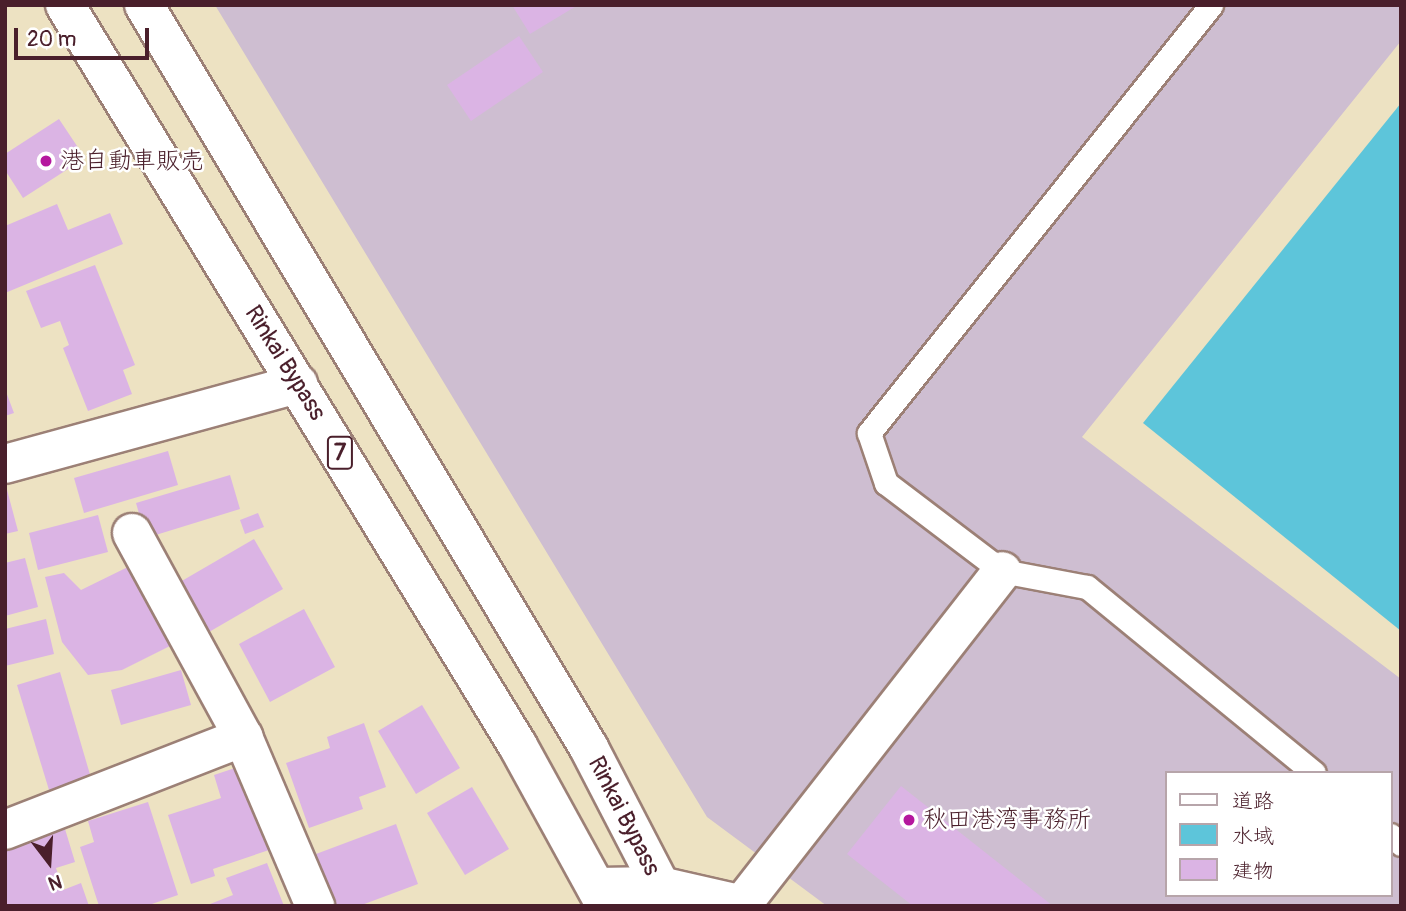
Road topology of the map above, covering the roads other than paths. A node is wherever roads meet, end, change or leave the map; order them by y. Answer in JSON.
{"nodes":[{"id":1,"x":65,"y":5,"type":"edge"},
{"id":2,"x":1211,"y":5,"type":"edge"},
{"id":3,"x":152,"y":8,"type":"edge"},
{"id":4,"x":298,"y":384,"type":"junction"},
{"id":5,"x":5,"y":464,"type":"edge"},
{"id":6,"x":132,"y":533,"type":"dead end"},
{"id":7,"x":1002,"y":570,"type":"junction"},
{"id":8,"x":243,"y":737,"type":"junction"},
{"id":9,"x":1312,"y":771,"type":"edge"},
{"id":10,"x":5,"y":830,"type":"edge"},
{"id":11,"x":601,"y":896,"type":"edge"},
{"id":12,"x":666,"y":896,"type":"edge"},
{"id":13,"x":745,"y":904,"type":"edge"},
{"id":14,"x":315,"y":906,"type":"edge"}],
"edges":[{"from":1,"to":4,"type":"main road","name":"Rinkai Bypass","number":"7"},
{"from":2,"to":7,"type":"lane"},
{"from":3,"to":12,"type":"main road","name":"Rinkai Bypass"},
{"from":4,"to":5,"type":"main road"},
{"from":4,"to":11,"type":"main road","name":"Rinkai Bypass","number":"7"},
{"from":6,"to":8,"type":"main road"},
{"from":7,"to":9,"type":"lane"},
{"from":7,"to":13,"type":"main road"},
{"from":8,"to":10,"type":"main road"},
{"from":8,"to":14,"type":"main road"},
{"from":11,"to":12,"type":"main road"},
{"from":12,"to":13,"type":"main road"}]}
